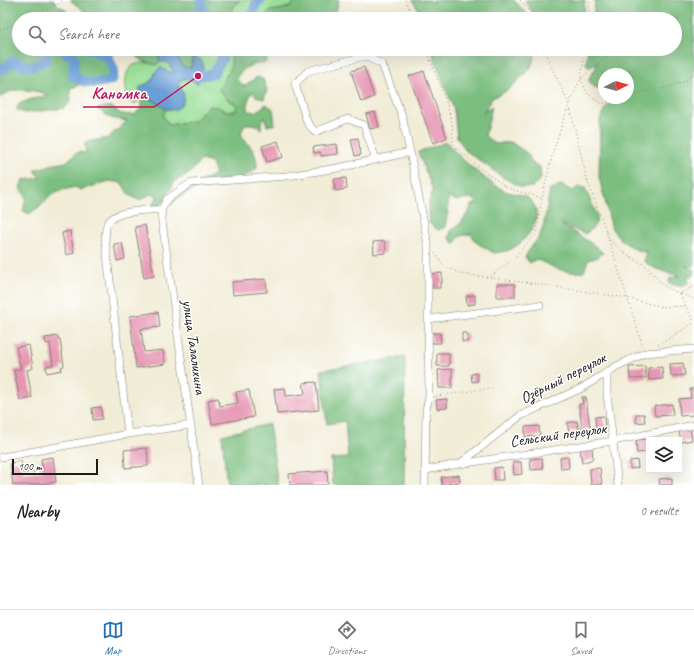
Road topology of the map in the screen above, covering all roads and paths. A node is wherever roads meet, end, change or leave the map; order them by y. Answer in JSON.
{"nodes":[{"id":1,"x":64,"y":0,"type":"edge"},
{"id":2,"x":405,"y":0,"type":"edge"},
{"id":3,"x":520,"y":0,"type":"edge"},
{"id":4,"x":590,"y":0,"type":"edge"},
{"id":5,"x":41,"y":12,"type":"edge"},
{"id":6,"x":411,"y":12,"type":"edge"},
{"id":7,"x":531,"y":12,"type":"edge"},
{"id":8,"x":589,"y":12,"type":"edge"},
{"id":9,"x":12,"y":25,"type":"edge"},
{"id":10,"x":0,"y":30,"type":"edge"},
{"id":11,"x":429,"y":56,"type":"edge"},
{"id":12,"x":546,"y":56,"type":"edge"},
{"id":13,"x":584,"y":56,"type":"edge"},
{"id":14,"x":608,"y":56,"type":"edge"},
{"id":15,"x":694,"y":72,"type":"edge"},
{"id":16,"x":581,"y":80,"type":"junction"},
{"id":17,"x":634,"y":94,"type":"edge"},
{"id":18,"x":598,"y":101,"type":"edge"},
{"id":19,"x":569,"y":104,"type":"junction"},
{"id":20,"x":410,"y":152,"type":"junction"},
{"id":21,"x":376,"y":160,"type":"junction"},
{"id":22,"x":542,"y":198,"type":"junction"},
{"id":23,"x":161,"y":211,"type":"junction"},
{"id":24,"x":609,"y":239,"type":"junction"},
{"id":25,"x":428,"y":244,"type":"junction"},
{"id":26,"x":490,"y":277,"type":"junction"},
{"id":27,"x":694,"y":286,"type":"edge"},
{"id":28,"x":680,"y":294,"type":"junction"},
{"id":29,"x":627,"y":298,"type":"junction"},
{"id":30,"x":694,"y":299,"type":"edge"},
{"id":31,"x":540,"y":305,"type":"dead end"},
{"id":32,"x":686,"y":306,"type":"junction"},
{"id":33,"x":428,"y":319,"type":"junction"},
{"id":34,"x":694,"y":323,"type":"edge"},
{"id":35,"x":658,"y":345,"type":"dead end"},
{"id":36,"x":694,"y":349,"type":"edge"},
{"id":37,"x":645,"y":353,"type":"junction"},
{"id":38,"x":607,"y":373,"type":"junction"},
{"id":39,"x":494,"y":388,"type":"dead end"},
{"id":40,"x":429,"y":397,"type":"junction"},
{"id":41,"x":191,"y":425,"type":"junction"},
{"id":42,"x":694,"y":425,"type":"edge"},
{"id":43,"x":128,"y":434,"type":"junction"},
{"id":44,"x":613,"y":441,"type":"junction"},
{"id":45,"x":2,"y":456,"type":"dead end"},
{"id":46,"x":459,"y":464,"type":"junction"},
{"id":47,"x":426,"y":470,"type":"junction"},
{"id":48,"x":199,"y":485,"type":"edge"},
{"id":49,"x":425,"y":485,"type":"edge"},
{"id":50,"x":618,"y":485,"type":"edge"}],
"edges":[{"from":1,"to":5,"type":"path"},
{"from":2,"to":6,"type":"path"},
{"from":3,"to":7,"type":"path"},
{"from":4,"to":8,"type":"path"},
{"from":9,"to":10,"type":"path"},
{"from":11,"to":22,"type":"path"},
{"from":12,"to":19,"type":"path"},
{"from":13,"to":16,"type":"path"},
{"from":14,"to":16,"type":"path"},
{"from":15,"to":17,"type":"path"},
{"from":16,"to":18,"type":"path"},
{"from":16,"to":19,"type":"path"},
{"from":19,"to":22,"type":"path"},
{"from":19,"to":24,"type":"path"},
{"from":20,"to":21,"type":"street"},
{"from":20,"to":21,"type":"street"},
{"from":20,"to":25,"type":"street"},
{"from":21,"to":23,"type":"street"},
{"from":22,"to":26,"type":"path"},
{"from":23,"to":41,"type":"street","name":"улица Талалихина"},
{"from":23,"to":43,"type":"street"},
{"from":24,"to":28,"type":"path"},
{"from":24,"to":29,"type":"path"},
{"from":25,"to":26,"type":"path"},
{"from":25,"to":33,"type":"street"},
{"from":26,"to":29,"type":"path"},
{"from":27,"to":28,"type":"path"},
{"from":28,"to":30,"type":"path"},
{"from":28,"to":32,"type":"path"},
{"from":29,"to":32,"type":"path"},
{"from":29,"to":37,"type":"path"},
{"from":31,"to":33,"type":"street"},
{"from":32,"to":34,"type":"path"},
{"from":33,"to":40,"type":"street"},
{"from":34,"to":35,"type":"path"},
{"from":36,"to":37,"type":"street","name":"Озёрный переулок"},
{"from":37,"to":38,"type":"street","name":"Озёрный переулок"},
{"from":38,"to":44,"type":"street"},
{"from":38,"to":46,"type":"street","name":"Озёрный переулок"},
{"from":39,"to":40,"type":"path"},
{"from":40,"to":47,"type":"street"},
{"from":41,"to":43,"type":"street"},
{"from":41,"to":48,"type":"street","name":"улица Талалихина"},
{"from":42,"to":44,"type":"street","name":"Сельский переулок"},
{"from":43,"to":45,"type":"street"},
{"from":44,"to":46,"type":"street","name":"Сельский переулок"},
{"from":44,"to":50,"type":"street"},
{"from":46,"to":47,"type":"street","name":"Сельский переулок"},
{"from":47,"to":49,"type":"street"}]}
